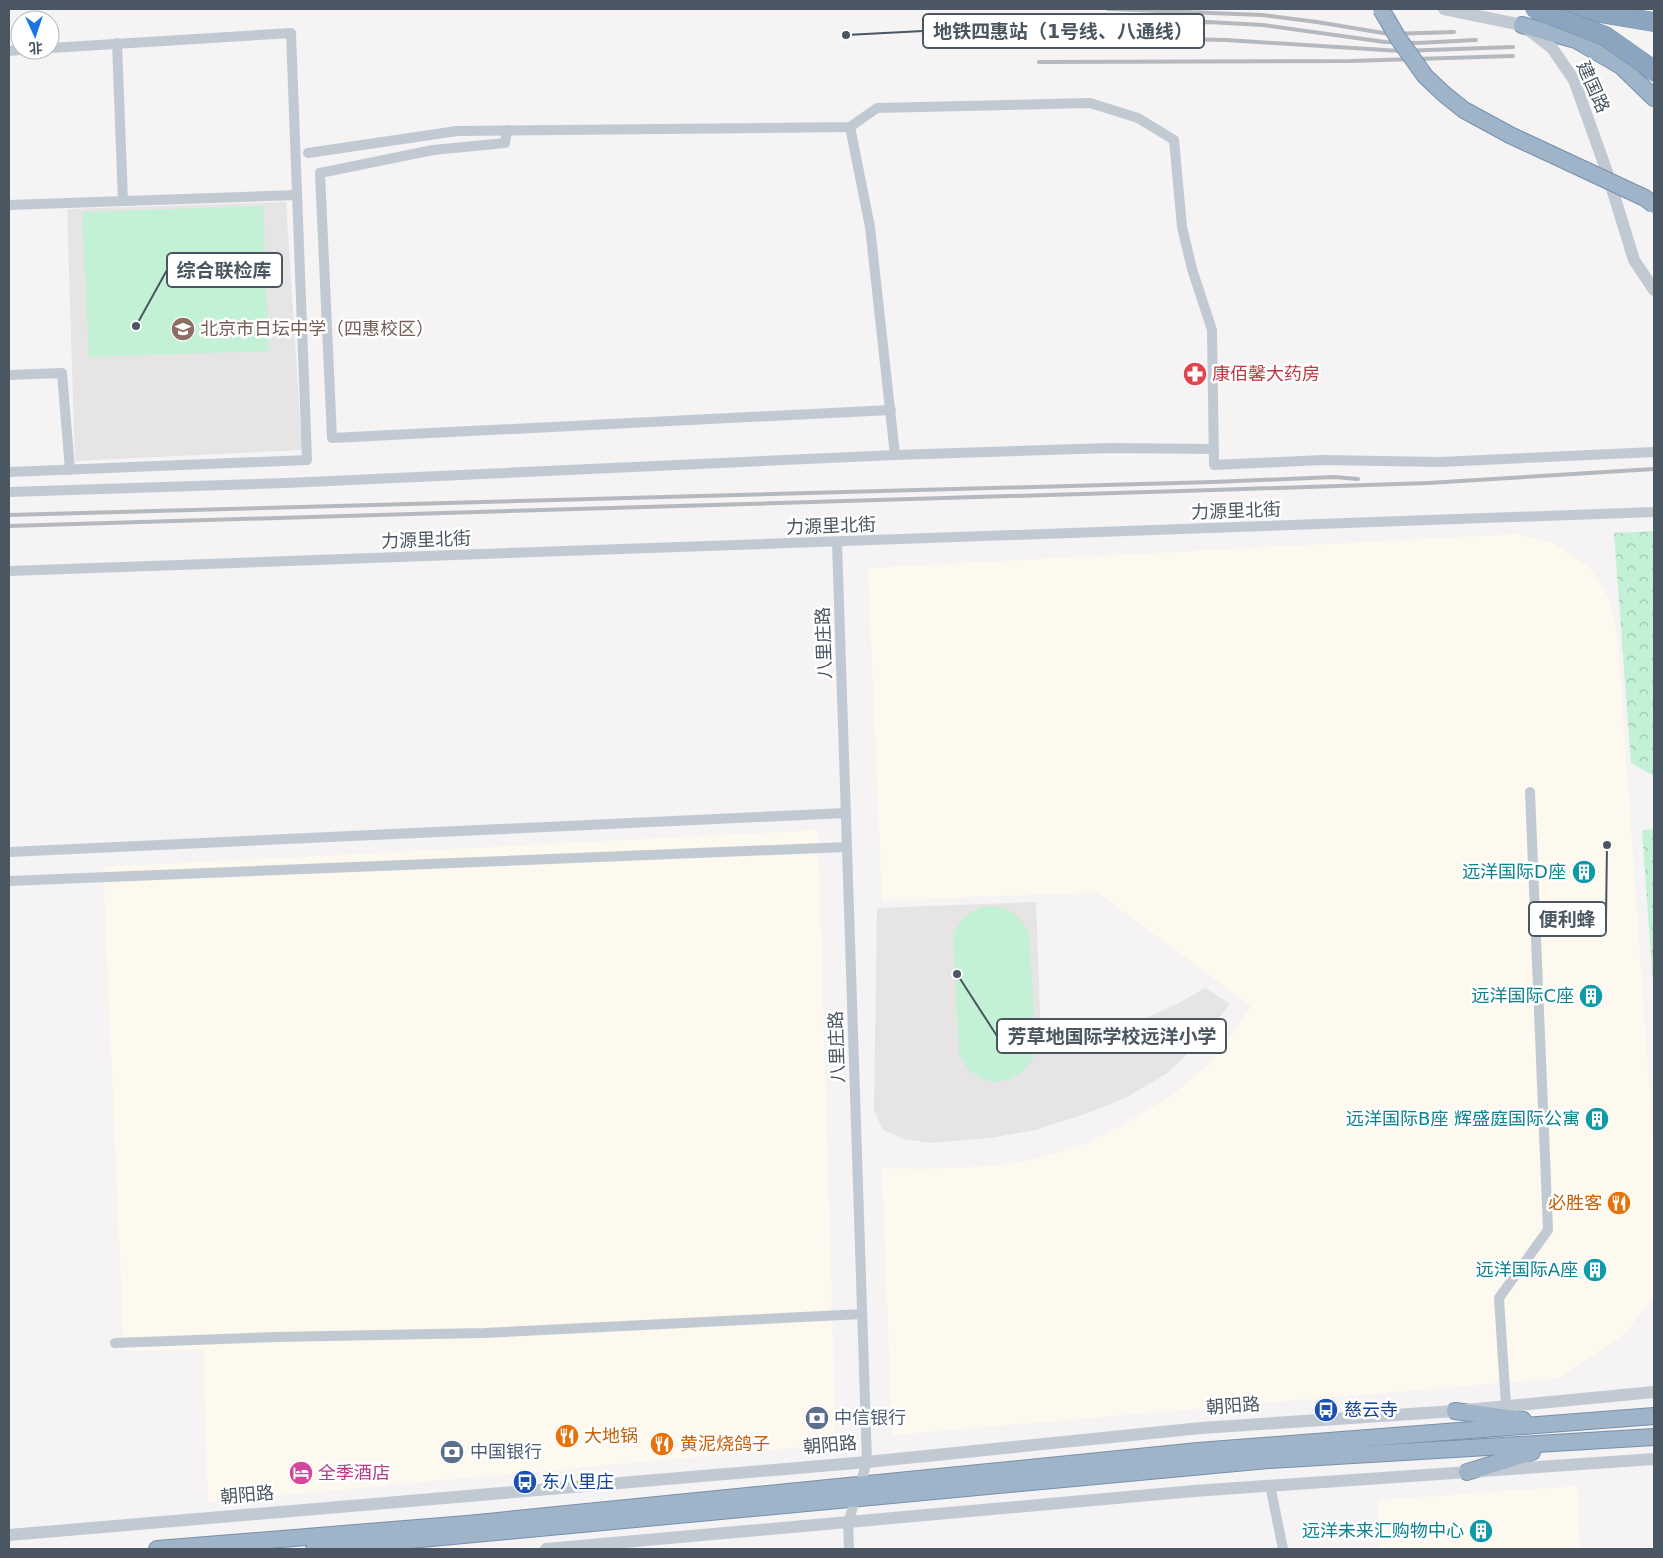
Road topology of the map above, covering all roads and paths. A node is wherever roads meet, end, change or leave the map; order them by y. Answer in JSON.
{"nodes":[{"id":1,"x":1381,"y":9,"type":"edge"},
{"id":2,"x":1444,"y":9,"type":"edge"},
{"id":3,"x":1535,"y":9,"type":"edge"},
{"id":4,"x":1576,"y":9,"type":"edge"},
{"id":5,"x":1654,"y":22,"type":"edge"},
{"id":6,"x":1522,"y":25,"type":"junction"},
{"id":7,"x":117,"y":43,"type":"junction"},
{"id":8,"x":60,"y":47,"type":"edge"},
{"id":9,"x":1654,"y":72,"type":"edge"},
{"id":10,"x":1654,"y":98,"type":"edge"},
{"id":11,"x":850,"y":127,"type":"junction"},
{"id":12,"x":507,"y":130,"type":"junction"},
{"id":13,"x":308,"y":153,"type":"dead end"},
{"id":14,"x":297,"y":195,"type":"junction"},
{"id":15,"x":123,"y":201,"type":"junction"},
{"id":16,"x":9,"y":205,"type":"edge"},
{"id":17,"x":1654,"y":205,"type":"edge"},
{"id":18,"x":1654,"y":290,"type":"edge"},
{"id":19,"x":9,"y":375,"type":"edge"},
{"id":20,"x":891,"y":410,"type":"junction"},
{"id":21,"x":1214,"y":449,"type":"junction"},
{"id":22,"x":1654,"y":452,"type":"edge"},
{"id":23,"x":895,"y":455,"type":"junction"},
{"id":24,"x":70,"y":470,"type":"junction"},
{"id":25,"x":9,"y":472,"type":"edge"},
{"id":26,"x":9,"y":492,"type":"edge"},
{"id":27,"x":1654,"y":512,"type":"edge"},
{"id":28,"x":837,"y":542,"type":"junction"},
{"id":29,"x":9,"y":571,"type":"edge"},
{"id":30,"x":1530,"y":792,"type":"dead end"},
{"id":31,"x":845,"y":813,"type":"junction"},
{"id":32,"x":847,"y":847,"type":"junction"},
{"id":33,"x":9,"y":852,"type":"edge"},
{"id":34,"x":9,"y":881,"type":"edge"},
{"id":35,"x":862,"y":1314,"type":"junction"},
{"id":36,"x":115,"y":1344,"type":"dead end"},
{"id":37,"x":1654,"y":1392,"type":"edge"},
{"id":38,"x":1506,"y":1406,"type":"junction"},
{"id":39,"x":1455,"y":1411,"type":"junction"},
{"id":40,"x":1654,"y":1416,"type":"edge"},
{"id":41,"x":1558,"y":1424,"type":"junction"},
{"id":42,"x":1654,"y":1437,"type":"edge"},
{"id":43,"x":1558,"y":1444,"type":"junction"},
{"id":44,"x":1654,"y":1459,"type":"edge"},
{"id":45,"x":866,"y":1462,"type":"junction"},
{"id":46,"x":1467,"y":1472,"type":"junction"},
{"id":47,"x":1270,"y":1486,"type":"junction"},
{"id":48,"x":858,"y":1491,"type":"junction"},
{"id":49,"x":848,"y":1523,"type":"junction"},
{"id":50,"x":9,"y":1535,"type":"edge"},
{"id":51,"x":157,"y":1549,"type":"edge"},
{"id":52,"x":314,"y":1549,"type":"edge"},
{"id":53,"x":546,"y":1549,"type":"edge"},
{"id":54,"x":849,"y":1549,"type":"edge"},
{"id":55,"x":1283,"y":1549,"type":"edge"}],
"edges":[{"from":1,"to":17,"type":"highway","bridge":true},
{"from":2,"to":6,"type":"street","name":"建国路"},
{"from":3,"to":9,"type":"highway","bridge":true},
{"from":4,"to":5,"type":"highway"},
{"from":6,"to":10,"type":"highway"},
{"from":6,"to":18,"type":"street","name":"建国路"},
{"from":7,"to":8,"type":"street","bridge":true},
{"from":7,"to":14,"type":"street","bridge":true},
{"from":7,"to":15,"type":"street","bridge":true},
{"from":11,"to":12,"type":"street"},
{"from":11,"to":20,"type":"street"},
{"from":11,"to":21,"type":"street"},
{"from":12,"to":13,"type":"street"},
{"from":12,"to":20,"type":"street"},
{"from":14,"to":15,"type":"street"},
{"from":14,"to":24,"type":"street","bridge":true},
{"from":15,"to":16,"type":"street"},
{"from":19,"to":24,"type":"street"},
{"from":20,"to":23,"type":"street"},
{"from":21,"to":22,"type":"street"},
{"from":21,"to":23,"type":"street"},
{"from":23,"to":26,"type":"street"},
{"from":24,"to":25,"type":"street","bridge":true},
{"from":27,"to":28,"type":"street","name":"力源里北街"},
{"from":28,"to":29,"type":"street","name":"力源里北街"},
{"from":28,"to":31,"type":"street","name":"八里庄路"},
{"from":30,"to":38,"type":"street"},
{"from":31,"to":32,"type":"street","name":"八里庄路"},
{"from":31,"to":33,"type":"street"},
{"from":32,"to":34,"type":"street"},
{"from":32,"to":35,"type":"street","name":"八里庄路"},
{"from":35,"to":36,"type":"street"},
{"from":35,"to":45,"type":"street","name":"八里庄路"},
{"from":37,"to":38,"type":"street","name":"朝阳路"},
{"from":38,"to":39,"type":"street","name":"朝阳路"},
{"from":39,"to":41,"type":"highway"},
{"from":39,"to":45,"type":"street","name":"朝阳路"},
{"from":40,"to":41,"type":"highway"},
{"from":41,"to":48,"type":"highway"},
{"from":42,"to":43,"type":"highway"},
{"from":43,"to":46,"type":"highway"},
{"from":43,"to":48,"type":"highway"},
{"from":44,"to":46,"type":"street"},
{"from":45,"to":48,"type":"street","name":"八里庄路"},
{"from":45,"to":50,"type":"street","name":"朝阳路"},
{"from":46,"to":47,"type":"street"},
{"from":47,"to":49,"type":"street"},
{"from":47,"to":55,"type":"street"},
{"from":48,"to":49,"type":"street","name":"八里庄路"},
{"from":48,"to":51,"type":"highway"},
{"from":48,"to":52,"type":"highway"},
{"from":49,"to":53,"type":"street"},
{"from":49,"to":54,"type":"street","name":"八里庄路"}]}
